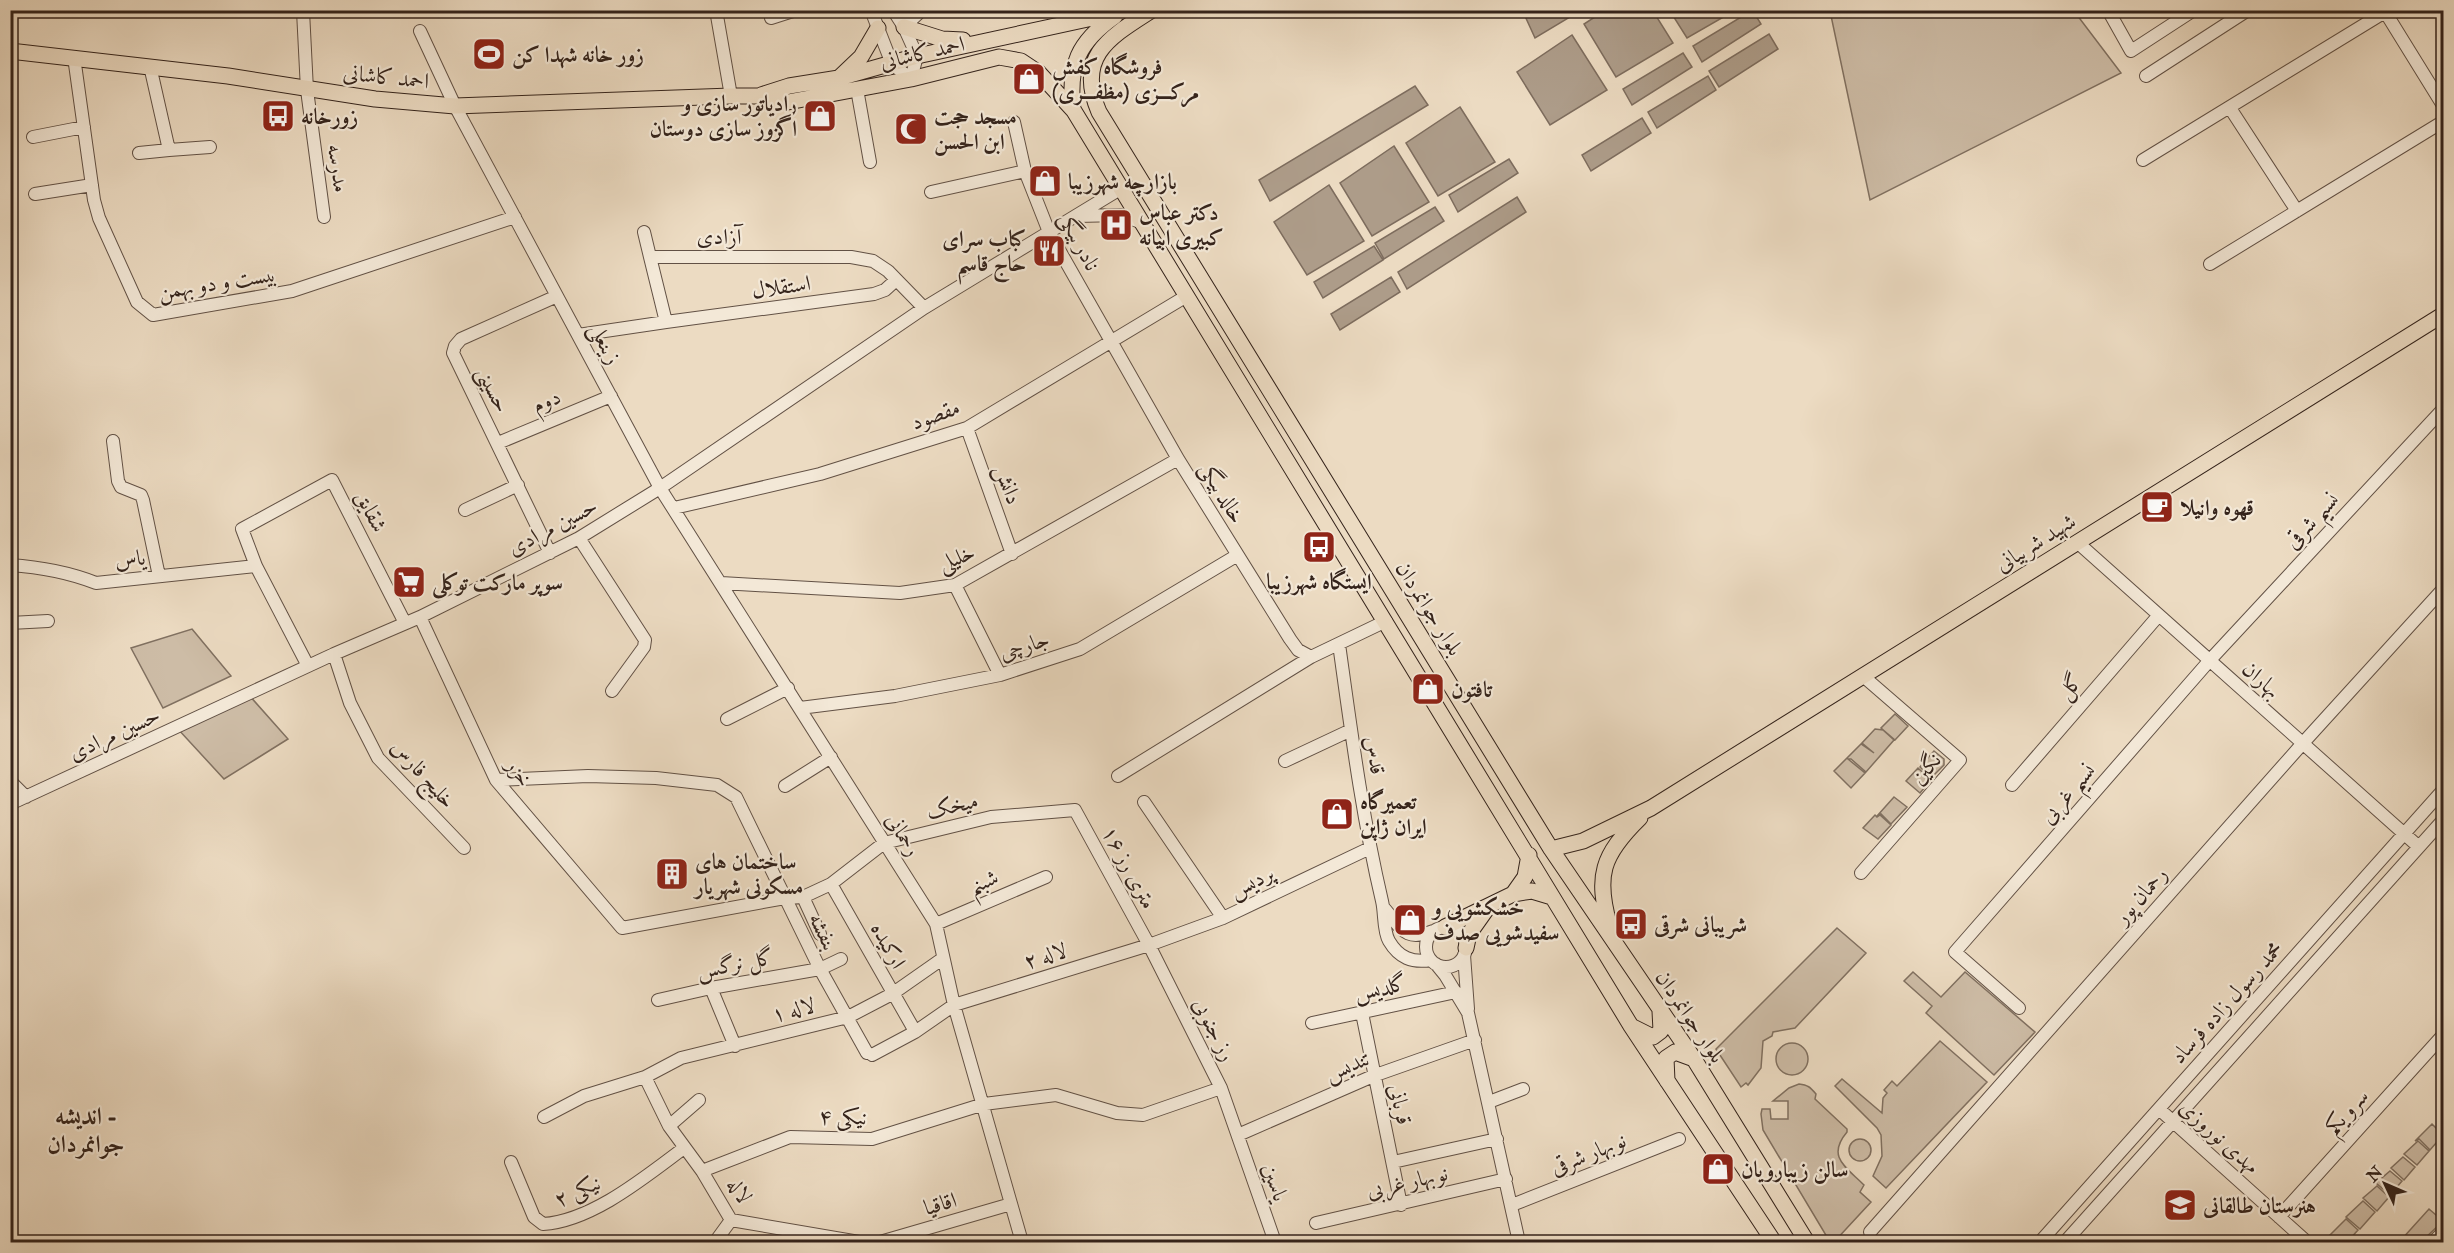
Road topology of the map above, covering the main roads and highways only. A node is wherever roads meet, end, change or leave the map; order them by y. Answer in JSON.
{"nodes":[{"id":1,"x":1152,"y":10,"type":"edge"},
{"id":2,"x":1121,"y":11,"type":"edge"},
{"id":3,"x":904,"y":27,"type":"road end"},
{"id":4,"x":878,"y":28,"type":"road end"},
{"id":5,"x":984,"y":41,"type":"junction"},
{"id":6,"x":10,"y":51,"type":"edge"},
{"id":7,"x":839,"y":78,"type":"junction"},
{"id":8,"x":760,"y":96,"type":"junction"},
{"id":9,"x":1074,"y":111,"type":"junction"},
{"id":10,"x":2444,"y":314,"type":"edge"},
{"id":11,"x":1651,"y":808,"type":"junction"},
{"id":12,"x":1551,"y":849,"type":"junction"},
{"id":13,"x":1529,"y":855,"type":"junction"},
{"id":14,"x":1513,"y":894,"type":"junction"},
{"id":15,"x":1552,"y":897,"type":"junction"},
{"id":16,"x":1490,"y":905,"type":"junction"},
{"id":17,"x":1439,"y":929,"type":"road end"},
{"id":18,"x":1614,"y":941,"type":"junction"},
{"id":19,"x":1465,"y":952,"type":"road end"},
{"id":20,"x":1660,"y":1009,"type":"junction"},
{"id":21,"x":1631,"y":1026,"type":"junction"},
{"id":22,"x":1694,"y":1059,"type":"junction"},
{"id":23,"x":1667,"y":1081,"type":"junction"},
{"id":24,"x":1774,"y":1242,"type":"edge"},
{"id":25,"x":1807,"y":1242,"type":"edge"}],
"edges":[{"from":1,"to":12,"type":"main road","name":"بلوار جوانمردان"},
{"from":2,"to":5,"type":"main road","name":"احمد کاشانی"},
{"from":2,"to":9,"type":"main road"},
{"from":3,"to":5,"type":"main road"},
{"from":4,"to":7,"type":"main road"},
{"from":5,"to":7,"type":"main road","name":"احمد کاشانی"},
{"from":6,"to":8,"type":"main road","name":"احمد کاشانی"},
{"from":7,"to":8,"type":"main road","name":"احمد کاشانی"},
{"from":8,"to":9,"type":"main road","name":"احمد کاشانی"},
{"from":9,"to":13,"type":"main road","name":"بلوار جوانمردان"},
{"from":10,"to":11,"type":"main road","name":"شهید شربیانی"},
{"from":11,"to":12,"type":"main road","name":"شهید شربیانی"},
{"from":11,"to":18,"type":"main road","name":"شهید شربیانی"},
{"from":12,"to":18,"type":"main road","name":"بلوار جوانمردان"},
{"from":13,"to":14,"type":"main road"},
{"from":13,"to":15,"type":"main road","name":"بلوار جوانمردان"},
{"from":14,"to":15,"type":"main road"},
{"from":14,"to":16,"type":"main road"},
{"from":15,"to":21,"type":"main road","name":"بلوار جوانمردان"},
{"from":16,"to":17,"type":"main road"},
{"from":16,"to":19,"type":"main road"},
{"from":18,"to":20,"type":"main road","name":"بلوار جوانمردان"},
{"from":20,"to":21,"type":"main road"},
{"from":20,"to":22,"type":"main road","name":"بلوار جوانمردان"},
{"from":21,"to":23,"type":"main road","name":"بلوار جوانمردان"},
{"from":22,"to":23,"type":"main road"},
{"from":22,"to":25,"type":"main road","name":"بلوار جوانمردان"},
{"from":23,"to":24,"type":"main road","name":"بلوار جوانمردان"}]}
